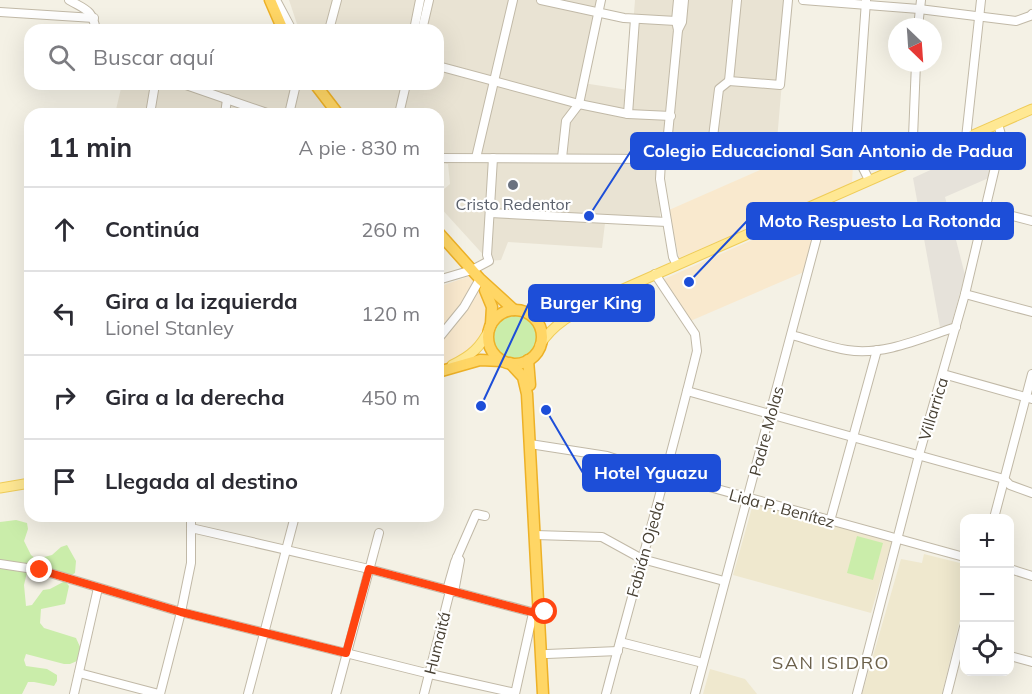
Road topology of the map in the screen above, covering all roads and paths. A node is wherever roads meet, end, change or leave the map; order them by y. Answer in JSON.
{"nodes":[{"id":1,"x":69,"y":0,"type":"edge"},
{"id":2,"x":270,"y":0,"type":"edge"},
{"id":3,"x":276,"y":0,"type":"edge"},
{"id":4,"x":337,"y":0,"type":"edge"},
{"id":5,"x":420,"y":0,"type":"edge"},
{"id":6,"x":429,"y":0,"type":"edge"},
{"id":7,"x":513,"y":0,"type":"edge"},
{"id":8,"x":541,"y":0,"type":"edge"},
{"id":9,"x":601,"y":0,"type":"edge"},
{"id":10,"x":678,"y":0,"type":"edge"},
{"id":11,"x":684,"y":0,"type":"edge"},
{"id":12,"x":737,"y":0,"type":"edge"},
{"id":13,"x":788,"y":0,"type":"edge"},
{"id":14,"x":803,"y":0,"type":"edge"},
{"id":15,"x":921,"y":0,"type":"edge"},
{"id":16,"x":981,"y":0,"type":"edge"},
{"id":17,"x":865,"y":2,"type":"edge"},
{"id":18,"x":919,"y":9,"type":"junction"},
{"id":19,"x":0,"y":12,"type":"edge"},
{"id":20,"x":598,"y":12,"type":"junction"},
{"id":21,"x":1032,"y":14,"type":"edge"},
{"id":22,"x":94,"y":18,"type":"junction"},
{"id":23,"x":918,"y":18,"type":"edge"},
{"id":24,"x":979,"y":18,"type":"junction"},
{"id":25,"x":635,"y":19,"type":"junction"},
{"id":26,"x":95,"y":24,"type":"edge"},
{"id":27,"x":280,"y":24,"type":"edge"},
{"id":28,"x":289,"y":24,"type":"edge"},
{"id":29,"x":331,"y":24,"type":"edge"},
{"id":30,"x":415,"y":24,"type":"edge"},
{"id":31,"x":423,"y":24,"type":"edge"},
{"id":32,"x":677,"y":25,"type":"junction"},
{"id":33,"x":444,"y":67,"type":"edge"},
{"id":34,"x":916,"y":72,"type":"edge"},
{"id":35,"x":494,"y":79,"type":"junction"},
{"id":36,"x":729,"y":81,"type":"junction"},
{"id":37,"x":154,"y":90,"type":"edge"},
{"id":38,"x":201,"y":90,"type":"edge"},
{"id":39,"x":295,"y":90,"type":"edge"},
{"id":40,"x":320,"y":90,"type":"edge"},
{"id":41,"x":405,"y":90,"type":"edge"},
{"id":42,"x":227,"y":99,"type":"junction"},
{"id":43,"x":579,"y":104,"type":"junction"},
{"id":44,"x":151,"y":108,"type":"edge"},
{"id":45,"x":226,"y":108,"type":"edge"},
{"id":46,"x":253,"y":108,"type":"edge"},
{"id":47,"x":290,"y":108,"type":"edge"},
{"id":48,"x":333,"y":108,"type":"edge"},
{"id":49,"x":400,"y":108,"type":"edge"},
{"id":50,"x":1032,"y":109,"type":"edge"},
{"id":51,"x":628,"y":114,"type":"junction"},
{"id":52,"x":671,"y":116,"type":"junction"},
{"id":53,"x":998,"y":124,"type":"junction"},
{"id":54,"x":966,"y":138,"type":"junction"},
{"id":55,"x":444,"y":158,"type":"edge"},
{"id":56,"x":476,"y":158,"type":"junction"},
{"id":57,"x":493,"y":158,"type":"junction"},
{"id":58,"x":562,"y":158,"type":"junction"},
{"id":59,"x":661,"y":161,"type":"junction"},
{"id":60,"x":912,"y":162,"type":"junction"},
{"id":61,"x":869,"y":180,"type":"junction"},
{"id":62,"x":819,"y":202,"type":"junction"},
{"id":63,"x":986,"y":209,"type":"junction"},
{"id":64,"x":490,"y":213,"type":"junction"},
{"id":65,"x":1032,"y":221,"type":"edge"},
{"id":66,"x":667,"y":222,"type":"junction"},
{"id":67,"x":444,"y":239,"type":"edge"},
{"id":68,"x":677,"y":265,"type":"junction"},
{"id":69,"x":655,"y":274,"type":"junction"},
{"id":70,"x":476,"y":275,"type":"junction"},
{"id":71,"x":444,"y":279,"type":"edge"},
{"id":72,"x":965,"y":294,"type":"junction"},
{"id":73,"x":608,"y":296,"type":"junction"},
{"id":74,"x":514,"y":310,"type":"junction"},
{"id":75,"x":1032,"y":312,"type":"edge"},
{"id":76,"x":528,"y":313,"type":"junction"},
{"id":77,"x":490,"y":326,"type":"junction"},
{"id":78,"x":956,"y":327,"type":"junction"},
{"id":79,"x":444,"y":332,"type":"edge"},
{"id":80,"x":792,"y":335,"type":"junction"},
{"id":81,"x":540,"y":345,"type":"junction"},
{"id":82,"x":877,"y":350,"type":"junction"},
{"id":83,"x":528,"y":360,"type":"junction"},
{"id":84,"x":507,"y":362,"type":"junction"},
{"id":85,"x":444,"y":369,"type":"edge"},
{"id":86,"x":444,"y":370,"type":"edge"},
{"id":87,"x":943,"y":374,"type":"junction"},
{"id":88,"x":1032,"y":374,"type":"edge"},
{"id":89,"x":687,"y":391,"type":"junction"},
{"id":90,"x":1029,"y":398,"type":"edge"},
{"id":91,"x":770,"y":414,"type":"junction"},
{"id":92,"x":853,"y":437,"type":"junction"},
{"id":93,"x":532,"y":444,"type":"junction"},
{"id":94,"x":919,"y":455,"type":"junction"},
{"id":95,"x":666,"y":475,"type":"junction"},
{"id":96,"x":1004,"y":479,"type":"junction"},
{"id":97,"x":24,"y":484,"type":"edge"},
{"id":98,"x":0,"y":488,"type":"edge"},
{"id":99,"x":1032,"y":493,"type":"edge"},
{"id":100,"x":748,"y":498,"type":"junction"},
{"id":101,"x":994,"y":514,"type":"edge"},
{"id":102,"x":485,"y":516,"type":"dead end"},
{"id":103,"x":830,"y":521,"type":"junction"},
{"id":104,"x":191,"y":522,"type":"edge"},
{"id":105,"x":293,"y":522,"type":"edge"},
{"id":106,"x":191,"y":528,"type":"junction"},
{"id":107,"x":379,"y":533,"type":"dead end"},
{"id":108,"x":538,"y":535,"type":"junction"},
{"id":109,"x":897,"y":539,"type":"junction"},
{"id":110,"x":286,"y":549,"type":"junction"},
{"id":111,"x":960,"y":556,"type":"edge"},
{"id":112,"x":642,"y":559,"type":"junction"},
{"id":113,"x":0,"y":564,"type":"edge"},
{"id":114,"x":369,"y":569,"type":"junction"},
{"id":115,"x":1014,"y":570,"type":"edge"},
{"id":116,"x":1032,"y":576,"type":"edge"},
{"id":117,"x":724,"y":581,"type":"junction"},
{"id":118,"x":98,"y":588,"type":"junction"},
{"id":119,"x":450,"y":591,"type":"junction"},
{"id":120,"x":181,"y":612,"type":"junction"},
{"id":121,"x":539,"y":613,"type":"junction"},
{"id":122,"x":264,"y":632,"type":"junction"},
{"id":123,"x":620,"y":642,"type":"junction"},
{"id":124,"x":960,"y":650,"type":"edge"},
{"id":125,"x":618,"y":651,"type":"junction"},
{"id":126,"x":346,"y":653,"type":"junction"},
{"id":127,"x":547,"y":654,"type":"junction"},
{"id":128,"x":1014,"y":657,"type":"edge"},
{"id":129,"x":1032,"y":662,"type":"edge"},
{"id":130,"x":703,"y":663,"type":"junction"},
{"id":131,"x":79,"y":673,"type":"junction"},
{"id":132,"x":430,"y":674,"type":"junction"},
{"id":133,"x":74,"y":694,"type":"edge"},
{"id":134,"x":159,"y":694,"type":"edge"},
{"id":135,"x":248,"y":694,"type":"edge"},
{"id":136,"x":336,"y":694,"type":"edge"},
{"id":137,"x":424,"y":694,"type":"edge"},
{"id":138,"x":515,"y":694,"type":"edge"},
{"id":139,"x":543,"y":694,"type":"edge"},
{"id":140,"x":549,"y":694,"type":"edge"},
{"id":141,"x":606,"y":694,"type":"edge"},
{"id":142,"x":695,"y":694,"type":"edge"},
{"id":143,"x":856,"y":694,"type":"edge"},
{"id":144,"x":947,"y":694,"type":"edge"}],
"edges":[{"from":1,"to":22,"type":"street"},
{"from":2,"to":27,"type":"highway"},
{"from":3,"to":28,"type":"street"},
{"from":4,"to":29,"type":"street"},
{"from":5,"to":30,"type":"street"},
{"from":6,"to":31,"type":"street"},
{"from":7,"to":35,"type":"street"},
{"from":8,"to":20,"type":"street"},
{"from":9,"to":20,"type":"street"},
{"from":10,"to":32,"type":"street"},
{"from":11,"to":32,"type":"street"},
{"from":12,"to":36,"type":"street"},
{"from":13,"to":36,"type":"street"},
{"from":14,"to":17,"type":"street"},
{"from":15,"to":18,"type":"street"},
{"from":16,"to":24,"type":"street"},
{"from":17,"to":18,"type":"street"},
{"from":17,"to":61,"type":"street"},
{"from":18,"to":23,"type":"street"},
{"from":18,"to":24,"type":"street"},
{"from":19,"to":22,"type":"street"},
{"from":20,"to":25,"type":"street"},
{"from":20,"to":43,"type":"street"},
{"from":21,"to":24,"type":"street"},
{"from":22,"to":26,"type":"street"},
{"from":24,"to":54,"type":"street"},
{"from":25,"to":32,"type":"street"},
{"from":25,"to":51,"type":"street"},
{"from":32,"to":52,"type":"street"},
{"from":33,"to":35,"type":"street"},
{"from":34,"to":60,"type":"street"},
{"from":35,"to":43,"type":"street"},
{"from":35,"to":56,"type":"street"},
{"from":36,"to":59,"type":"street"},
{"from":37,"to":44,"type":"street"},
{"from":38,"to":42,"type":"street"},
{"from":39,"to":47,"type":"street"},
{"from":40,"to":48,"type":"highway"},
{"from":41,"to":49,"type":"street"},
{"from":42,"to":45,"type":"street"},
{"from":42,"to":46,"type":"street"},
{"from":43,"to":51,"type":"street"},
{"from":43,"to":58,"type":"street"},
{"from":50,"to":53,"type":"main road"},
{"from":51,"to":52,"type":"street"},
{"from":52,"to":59,"type":"street"},
{"from":53,"to":54,"type":"main road"},
{"from":53,"to":63,"type":"street","name":"Villarrica"},
{"from":54,"to":60,"type":"main road"},
{"from":55,"to":56,"type":"street"},
{"from":56,"to":57,"type":"street"},
{"from":57,"to":58,"type":"street"},
{"from":57,"to":64,"type":"street"},
{"from":58,"to":59,"type":"street"},
{"from":59,"to":66,"type":"street"},
{"from":60,"to":61,"type":"main road"},
{"from":61,"to":62,"type":"main road"},
{"from":62,"to":68,"type":"main road"},
{"from":62,"to":80,"type":"street","name":"Padre Molas"},
{"from":63,"to":65,"type":"street"},
{"from":63,"to":72,"type":"street","name":"Villarrica"},
{"from":64,"to":66,"type":"street"},
{"from":64,"to":70,"type":"street"},
{"from":66,"to":68,"type":"street"},
{"from":67,"to":70,"type":"highway"},
{"from":68,"to":69,"type":"main road"},
{"from":69,"to":73,"type":"main road"},
{"from":69,"to":89,"type":"street","name":"Fabián Ojeda"},
{"from":70,"to":71,"type":"street"},
{"from":70,"to":74,"type":"highway"},
{"from":70,"to":77,"type":"highway"},
{"from":70,"to":79,"type":"street"},
{"from":72,"to":75,"type":"street"},
{"from":72,"to":78,"type":"street","name":"Villarrica"},
{"from":73,"to":76,"type":"highway"},
{"from":73,"to":81,"type":"main road"},
{"from":74,"to":76,"type":"highway"},
{"from":74,"to":77,"type":"highway"},
{"from":76,"to":81,"type":"highway"},
{"from":77,"to":84,"type":"highway"},
{"from":77,"to":85,"type":"main road"},
{"from":78,"to":82,"type":"street"},
{"from":78,"to":87,"type":"street","name":"Villarrica"},
{"from":80,"to":82,"type":"street"},
{"from":80,"to":91,"type":"street","name":"Padre Molas"},
{"from":81,"to":83,"type":"highway"},
{"from":82,"to":92,"type":"street"},
{"from":83,"to":84,"type":"highway"},
{"from":83,"to":93,"type":"highway"},
{"from":84,"to":86,"type":"highway"},
{"from":84,"to":93,"type":"highway"},
{"from":87,"to":90,"type":"street"},
{"from":87,"to":94,"type":"street","name":"Villarrica"},
{"from":88,"to":90,"type":"street"},
{"from":89,"to":91,"type":"street"},
{"from":89,"to":95,"type":"street","name":"Fabián Ojeda"},
{"from":90,"to":96,"type":"street"},
{"from":91,"to":92,"type":"street"},
{"from":91,"to":100,"type":"street","name":"Padre Molas"},
{"from":92,"to":94,"type":"street"},
{"from":92,"to":103,"type":"street"},
{"from":93,"to":95,"type":"street","name":"Lida P. Benítez"},
{"from":93,"to":108,"type":"highway"},
{"from":94,"to":96,"type":"street"},
{"from":94,"to":109,"type":"street","name":"Villarrica"},
{"from":95,"to":100,"type":"street","name":"Lida P. Benítez"},
{"from":95,"to":112,"type":"street","name":"Fabián Ojeda"},
{"from":96,"to":99,"type":"street"},
{"from":96,"to":101,"type":"street"},
{"from":97,"to":98,"type":"main road"},
{"from":100,"to":103,"type":"street","name":"Lida P. Benítez"},
{"from":100,"to":117,"type":"street","name":"Padre Molas"},
{"from":102,"to":119,"type":"street","name":"Humaitá"},
{"from":103,"to":109,"type":"street","name":"Lida P. Benítez"},
{"from":104,"to":106,"type":"street"},
{"from":105,"to":110,"type":"street"},
{"from":106,"to":110,"type":"street"},
{"from":106,"to":120,"type":"street"},
{"from":107,"to":114,"type":"street"},
{"from":108,"to":112,"type":"street"},
{"from":108,"to":121,"type":"highway"},
{"from":109,"to":111,"type":"street","name":"Lida P. Benítez"},
{"from":109,"to":143,"type":"street","name":"Villarrica"},
{"from":110,"to":114,"type":"street"},
{"from":110,"to":122,"type":"street"},
{"from":112,"to":117,"type":"street"},
{"from":112,"to":123,"type":"street","name":"Fabián Ojeda"},
{"from":113,"to":118,"type":"street"},
{"from":114,"to":119,"type":"street"},
{"from":114,"to":126,"type":"street"},
{"from":115,"to":116,"type":"street"},
{"from":117,"to":130,"type":"street","name":"Padre Molas"},
{"from":118,"to":120,"type":"street"},
{"from":118,"to":131,"type":"street"},
{"from":119,"to":121,"type":"street"},
{"from":119,"to":132,"type":"street","name":"Humaitá"},
{"from":120,"to":122,"type":"street"},
{"from":120,"to":134,"type":"street"},
{"from":121,"to":127,"type":"highway"},
{"from":121,"to":138,"type":"street"},
{"from":121,"to":139,"type":"highway"},
{"from":122,"to":126,"type":"street"},
{"from":122,"to":135,"type":"street"},
{"from":123,"to":125,"type":"street","name":"Fabián Ojeda"},
{"from":123,"to":130,"type":"street"},
{"from":124,"to":144,"type":"street"},
{"from":125,"to":127,"type":"street"},
{"from":125,"to":141,"type":"street","name":"Fabián Ojeda"},
{"from":126,"to":132,"type":"street"},
{"from":126,"to":136,"type":"street"},
{"from":127,"to":140,"type":"highway"},
{"from":128,"to":129,"type":"street"},
{"from":130,"to":142,"type":"street","name":"Padre Molas"},
{"from":131,"to":133,"type":"street"},
{"from":131,"to":134,"type":"street"},
{"from":132,"to":137,"type":"street","name":"Humaitá"},
{"from":132,"to":138,"type":"street"}]}
